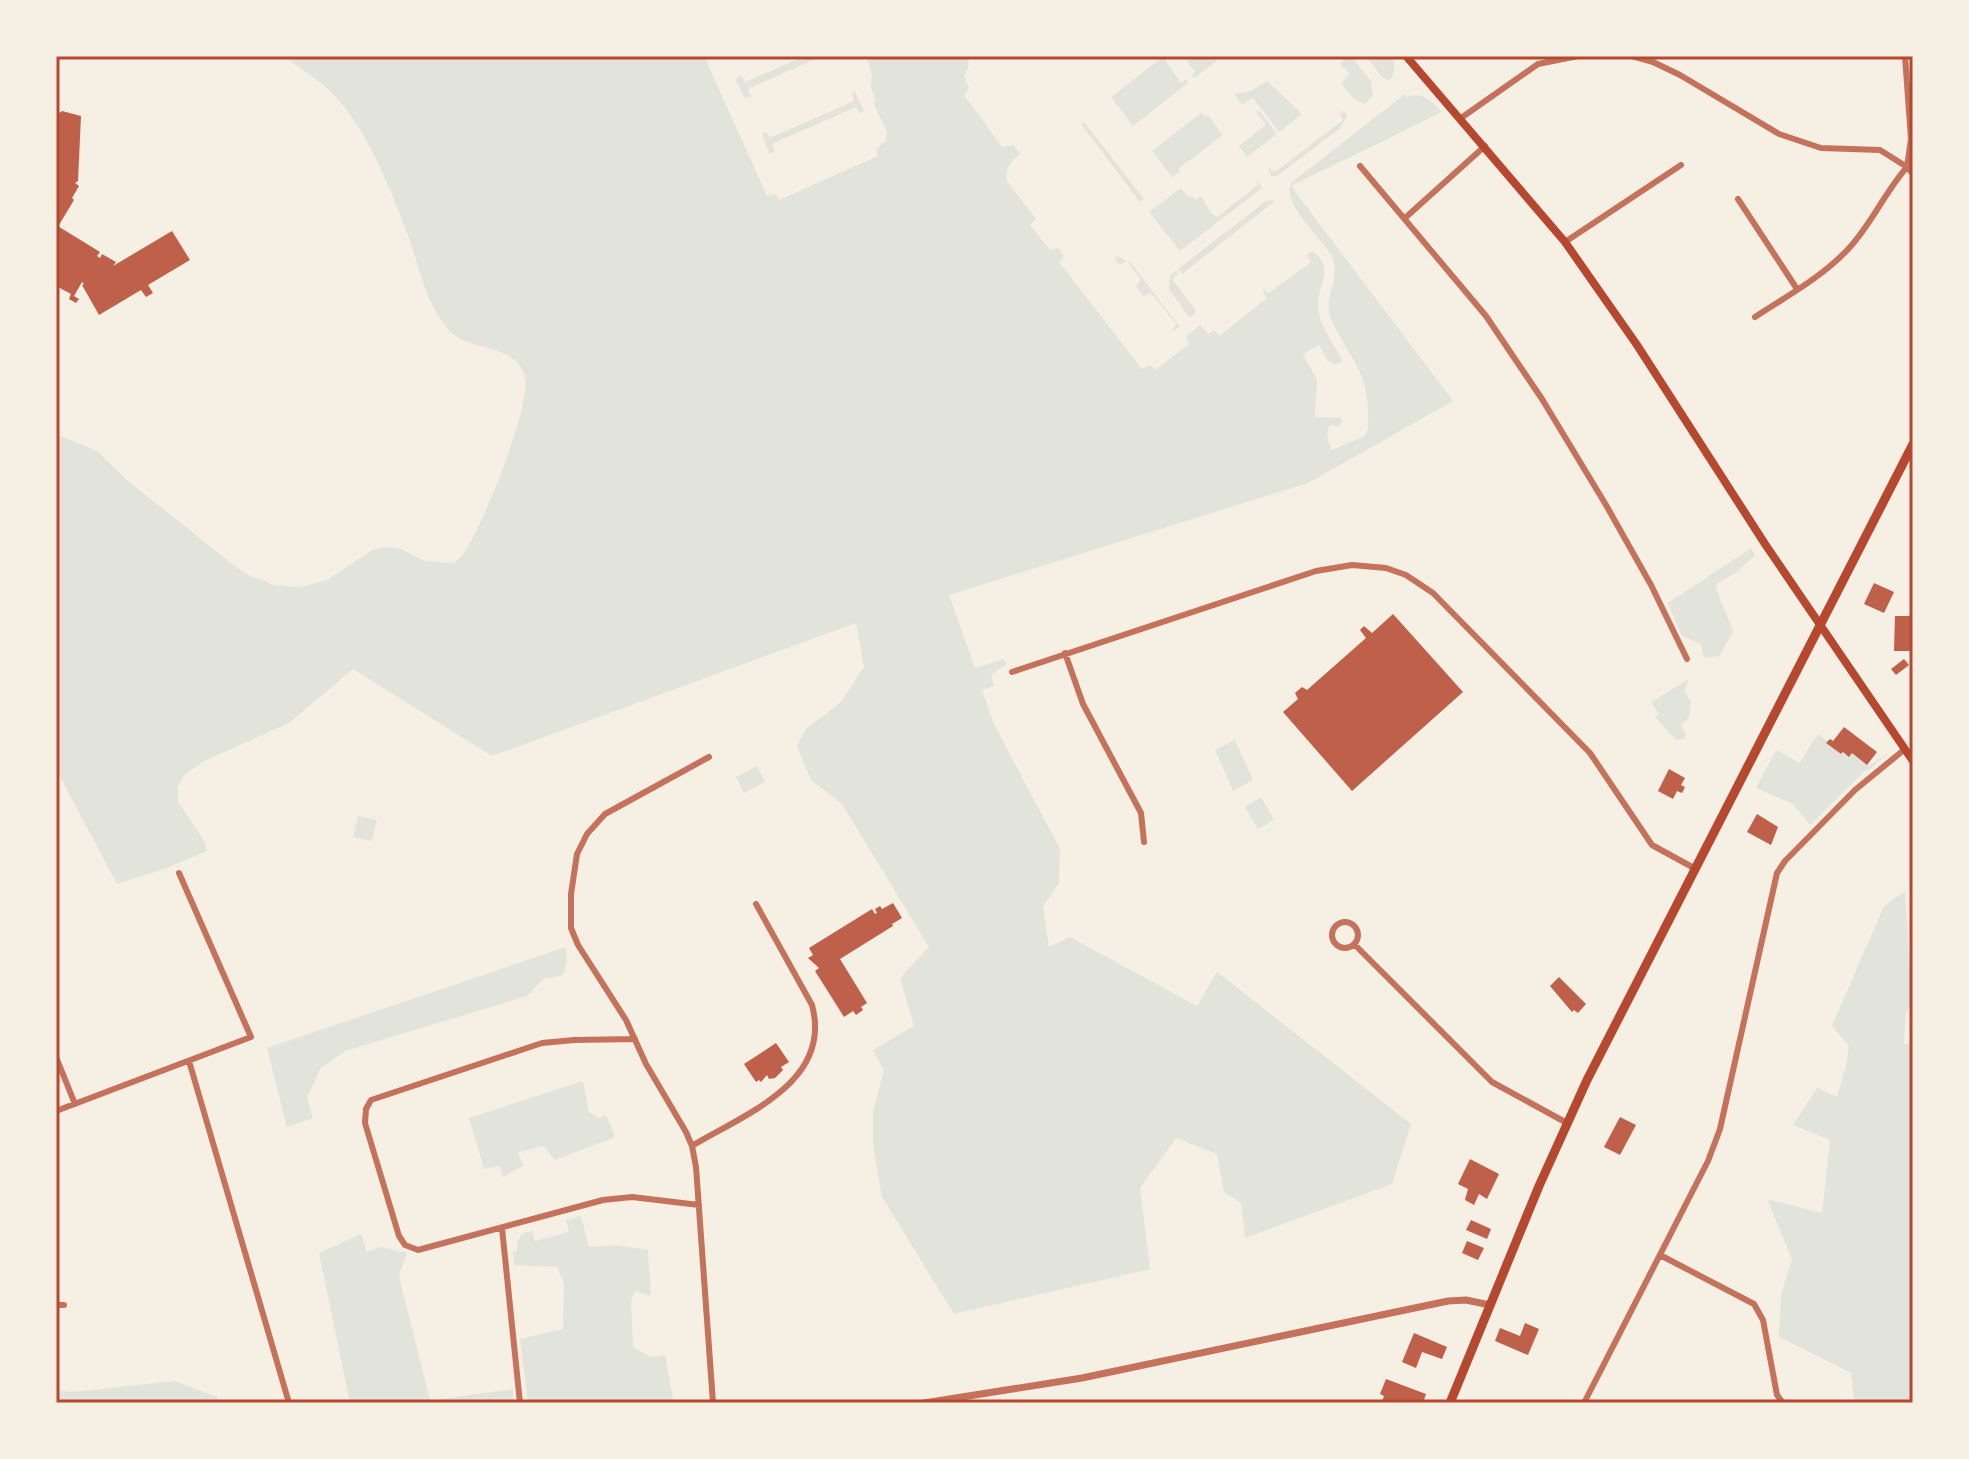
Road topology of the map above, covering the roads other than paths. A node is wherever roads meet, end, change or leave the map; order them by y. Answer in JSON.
{"nodes":[{"id":1,"x":1406,"y":56,"type":"edge"},
{"id":2,"x":1578,"y":56,"type":"edge"},
{"id":3,"x":1632,"y":56,"type":"edge"},
{"id":4,"x":1905,"y":56,"type":"edge"},
{"id":5,"x":1536,"y":60,"type":"edge"},
{"id":6,"x":1461,"y":118,"type":"junction"},
{"id":7,"x":1485,"y":146,"type":"junction"},
{"id":8,"x":1681,"y":165,"type":"dead end"},
{"id":9,"x":1360,"y":166,"type":"dead end"},
{"id":10,"x":1907,"y":167,"type":"junction"},
{"id":11,"x":1913,"y":174,"type":"edge"},
{"id":12,"x":1738,"y":199,"type":"dead end"},
{"id":13,"x":1405,"y":218,"type":"junction"},
{"id":14,"x":1565,"y":242,"type":"junction"},
{"id":15,"x":1797,"y":289,"type":"junction"},
{"id":16,"x":1755,"y":317,"type":"dead end"},
{"id":17,"x":1913,"y":444,"type":"edge"},
{"id":18,"x":1821,"y":626,"type":"junction"},
{"id":19,"x":1065,"y":653,"type":"junction"},
{"id":20,"x":1687,"y":659,"type":"dead end"},
{"id":21,"x":1012,"y":672,"type":"dead end"},
{"id":22,"x":1905,"y":749,"type":"junction"},
{"id":23,"x":709,"y":757,"type":"dead end"},
{"id":24,"x":1913,"y":761,"type":"edge"},
{"id":25,"x":1144,"y":842,"type":"dead end"},
{"id":26,"x":1694,"y":868,"type":"junction"},
{"id":27,"x":179,"y":873,"type":"dead end"},
{"id":28,"x":756,"y":904,"type":"dead end"},
{"id":29,"x":1354,"y":944,"type":"junction"},
{"id":30,"x":635,"y":1039,"type":"junction"},
{"id":31,"x":56,"y":1057,"type":"edge"},
{"id":32,"x":189,"y":1061,"type":"junction"},
{"id":33,"x":75,"y":1104,"type":"junction"},
{"id":34,"x":56,"y":1111,"type":"edge"},
{"id":35,"x":1567,"y":1123,"type":"junction"},
{"id":36,"x":692,"y":1146,"type":"junction"},
{"id":37,"x":699,"y":1205,"type":"junction"},
{"id":38,"x":502,"y":1228,"type":"junction"},
{"id":39,"x":1660,"y":1255,"type":"junction"},
{"id":40,"x":1490,"y":1305,"type":"junction"},
{"id":41,"x":289,"y":1403,"type":"edge"},
{"id":42,"x":520,"y":1403,"type":"edge"},
{"id":43,"x":713,"y":1403,"type":"edge"},
{"id":44,"x":924,"y":1403,"type":"edge"},
{"id":45,"x":1450,"y":1403,"type":"edge"},
{"id":46,"x":1584,"y":1403,"type":"edge"},
{"id":47,"x":1783,"y":1403,"type":"edge"}],
"edges":[{"from":1,"to":6,"type":"main road"},
{"from":2,"to":5,"type":"street"},
{"from":3,"to":10,"type":"street"},
{"from":4,"to":10,"type":"street"},
{"from":5,"to":6,"type":"street"},
{"from":6,"to":7,"type":"main road"},
{"from":7,"to":13,"type":"street"},
{"from":7,"to":14,"type":"main road"},
{"from":8,"to":14,"type":"street"},
{"from":9,"to":13,"type":"street"},
{"from":10,"to":11,"type":"street"},
{"from":10,"to":15,"type":"street"},
{"from":12,"to":15,"type":"street"},
{"from":13,"to":20,"type":"street"},
{"from":14,"to":18,"type":"main road"},
{"from":15,"to":16,"type":"street"},
{"from":17,"to":18,"type":"main road"},
{"from":18,"to":22,"type":"main road"},
{"from":18,"to":26,"type":"main road"},
{"from":19,"to":21,"type":"street"},
{"from":19,"to":25,"type":"street"},
{"from":19,"to":26,"type":"street"},
{"from":22,"to":24,"type":"main road"},
{"from":22,"to":39,"type":"street"},
{"from":23,"to":30,"type":"street"},
{"from":26,"to":35,"type":"main road"},
{"from":27,"to":32,"type":"street"},
{"from":28,"to":36,"type":"street"},
{"from":29,"to":29,"type":"street"},
{"from":29,"to":35,"type":"street"},
{"from":30,"to":36,"type":"street"},
{"from":30,"to":38,"type":"street"},
{"from":31,"to":33,"type":"street"},
{"from":32,"to":33,"type":"street"},
{"from":32,"to":41,"type":"street"},
{"from":33,"to":34,"type":"street"},
{"from":35,"to":40,"type":"main road"},
{"from":36,"to":37,"type":"street"},
{"from":37,"to":38,"type":"street"},
{"from":37,"to":43,"type":"street"},
{"from":38,"to":42,"type":"street"},
{"from":39,"to":46,"type":"street"},
{"from":39,"to":47,"type":"street"},
{"from":40,"to":44,"type":"street"},
{"from":40,"to":45,"type":"main road"}]}
